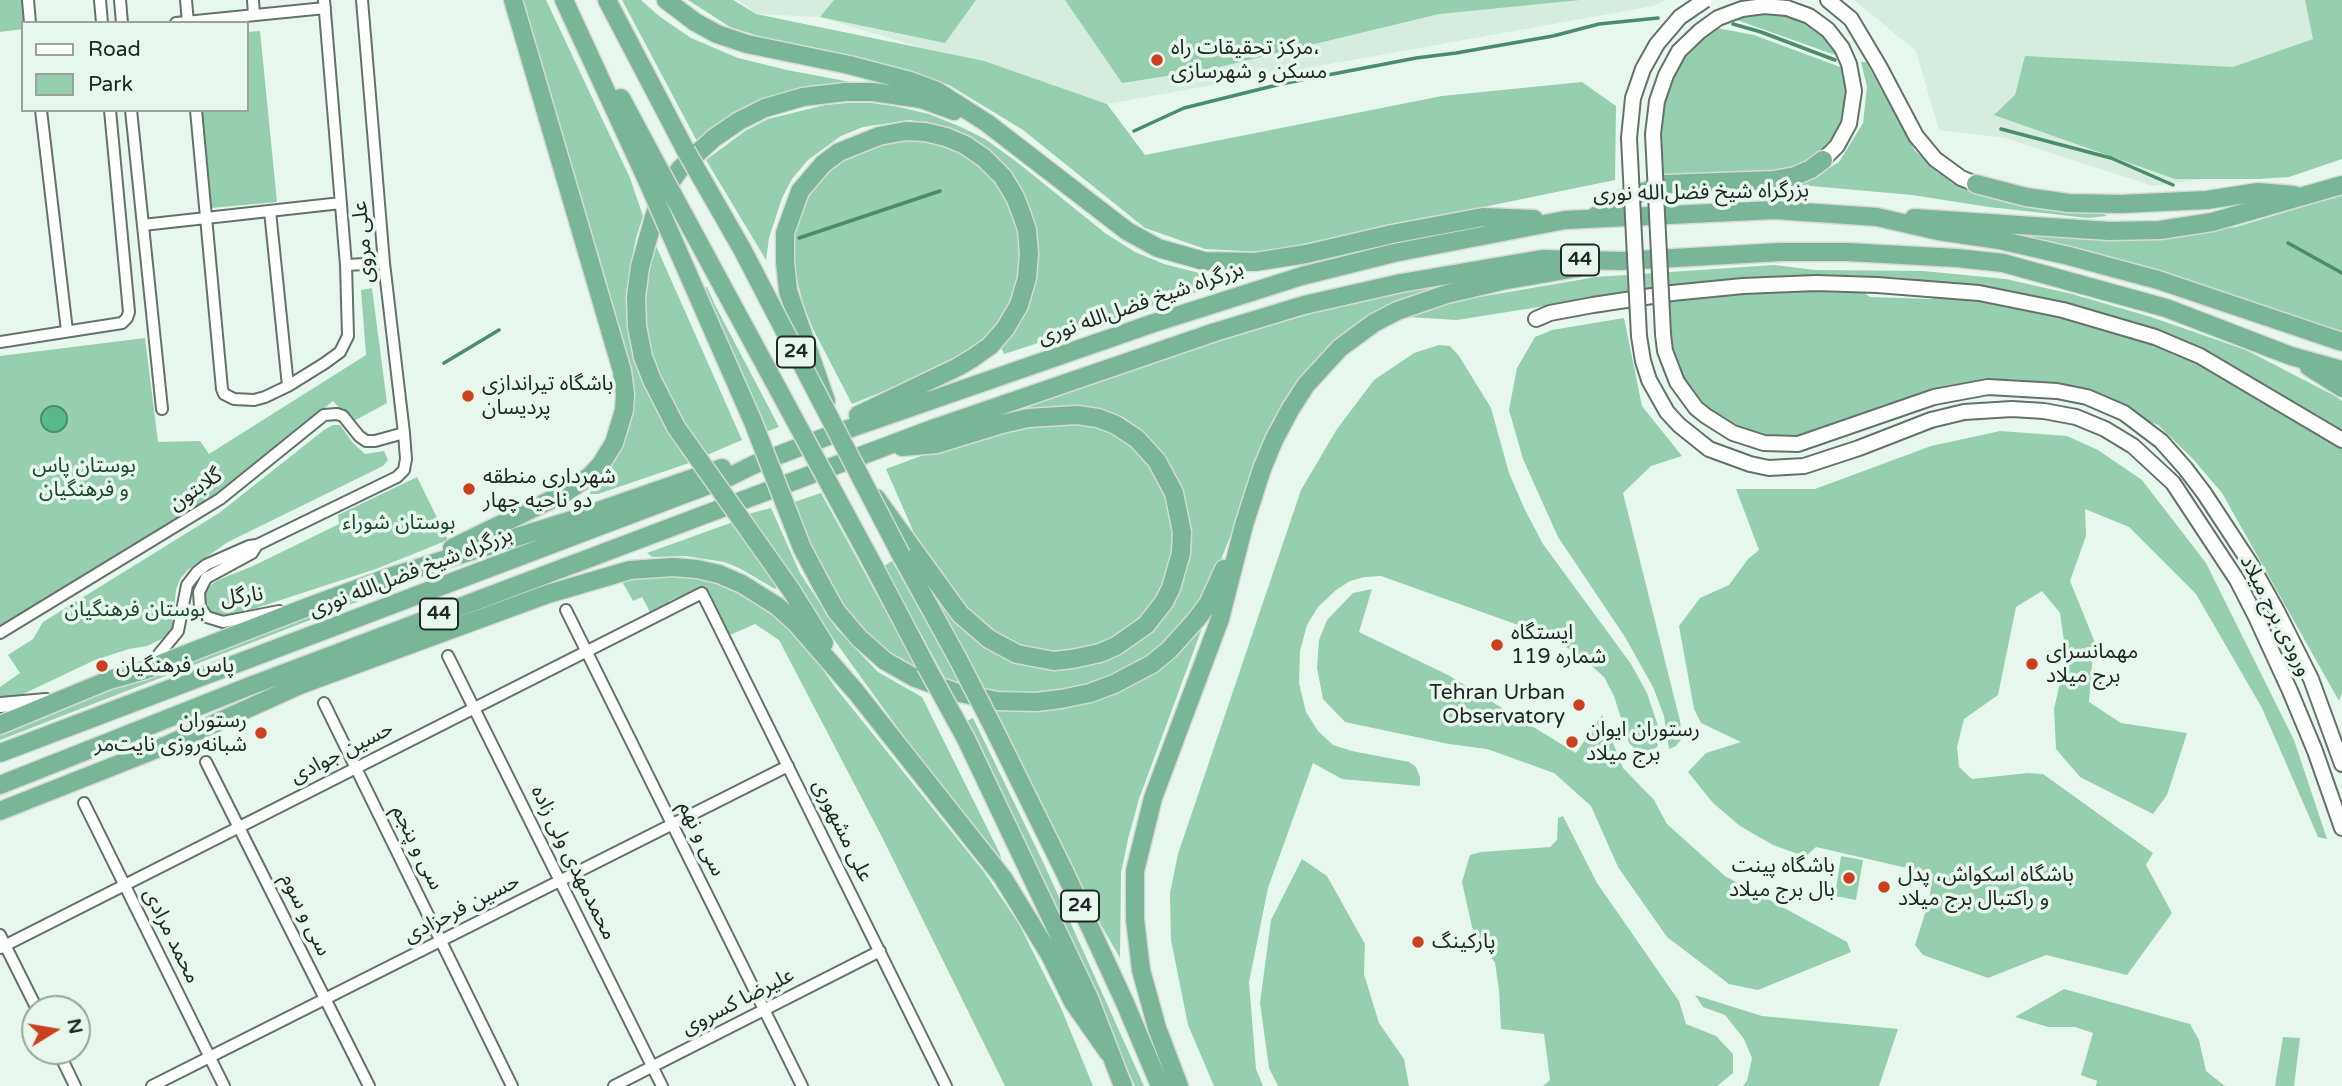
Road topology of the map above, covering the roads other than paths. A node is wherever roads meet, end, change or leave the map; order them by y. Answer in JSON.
{"nodes":[{"id":1,"x":27,"y":0,"type":"edge"},
{"id":2,"x":100,"y":0,"type":"edge"},
{"id":3,"x":120,"y":0,"type":"edge"},
{"id":4,"x":186,"y":0,"type":"edge"},
{"id":5,"x":253,"y":0,"type":"edge"},
{"id":6,"x":362,"y":0,"type":"edge"},
{"id":7,"x":513,"y":0,"type":"edge"},
{"id":8,"x":566,"y":0,"type":"edge"},
{"id":9,"x":607,"y":0,"type":"edge"},
{"id":10,"x":666,"y":0,"type":"edge"},
{"id":11,"x":1705,"y":0,"type":"edge"},
{"id":12,"x":1828,"y":0,"type":"edge"},
{"id":13,"x":324,"y":4,"type":"edge"},
{"id":14,"x":254,"y":15,"type":"junction"},
{"id":15,"x":30,"y":21,"type":"edge"},
{"id":16,"x":102,"y":21,"type":"edge"},
{"id":17,"x":122,"y":21,"type":"edge"},
{"id":18,"x":184,"y":21,"type":"edge"},
{"id":19,"x":194,"y":21,"type":"edge"},
{"id":20,"x":41,"y":112,"type":"edge"},
{"id":21,"x":110,"y":112,"type":"edge"},
{"id":22,"x":131,"y":112,"type":"edge"},
{"id":23,"x":196,"y":112,"type":"edge"},
{"id":24,"x":987,"y":123,"type":"junction"},
{"id":25,"x":1823,"y":160,"type":"joint"},
{"id":26,"x":653,"y":173,"type":"junction"},
{"id":27,"x":1976,"y":184,"type":"joint"},
{"id":28,"x":2342,"y":185,"type":"edge"},
{"id":29,"x":2308,"y":196,"type":"junction"},
{"id":30,"x":341,"y":203,"type":"junction"},
{"id":31,"x":270,"y":211,"type":"junction"},
{"id":32,"x":1877,"y":217,"type":"junction"},
{"id":33,"x":206,"y":218,"type":"junction"},
{"id":34,"x":1592,"y":218,"type":"junction"},
{"id":35,"x":1565,"y":220,"type":"junction"},
{"id":36,"x":143,"y":225,"type":"junction"},
{"id":37,"x":1621,"y":261,"type":"junction"},
{"id":38,"x":384,"y":262,"type":"junction"},
{"id":39,"x":346,"y":265,"type":"junction"},
{"id":40,"x":1536,"y":319,"type":"dead end"},
{"id":41,"x":67,"y":331,"type":"junction"},
{"id":42,"x":0,"y":342,"type":"edge"},
{"id":43,"x":2342,"y":342,"type":"edge"},
{"id":44,"x":2291,"y":356,"type":"junction"},
{"id":45,"x":2342,"y":370,"type":"edge"},
{"id":46,"x":288,"y":386,"type":"junction"},
{"id":47,"x":2342,"y":388,"type":"edge"},
{"id":48,"x":1941,"y":395,"type":"junction"},
{"id":49,"x":162,"y":409,"type":"dead end"},
{"id":50,"x":829,"y":415,"type":"junction"},
{"id":51,"x":1946,"y":416,"type":"junction"},
{"id":52,"x":404,"y":433,"type":"junction"},
{"id":53,"x":828,"y":436,"type":"junction"},
{"id":54,"x":2342,"y":440,"type":"edge"},
{"id":55,"x":881,"y":449,"type":"junction"},
{"id":56,"x":753,"y":465,"type":"junction"},
{"id":57,"x":397,"y":477,"type":"joint"},
{"id":58,"x":864,"y":485,"type":"junction"},
{"id":59,"x":1244,"y":526,"type":"junction"},
{"id":60,"x":257,"y":545,"type":"junction"},
{"id":61,"x":389,"y":578,"type":"junction"},
{"id":62,"x":702,"y":593,"type":"joint"},
{"id":63,"x":304,"y":608,"type":"junction"},
{"id":64,"x":566,"y":610,"type":"dead end"},
{"id":65,"x":0,"y":634,"type":"edge"},
{"id":66,"x":586,"y":652,"type":"junction"},
{"id":67,"x":448,"y":656,"type":"dead end"},
{"id":68,"x":145,"y":670,"type":"junction"},
{"id":69,"x":856,"y":692,"type":"junction"},
{"id":70,"x":61,"y":698,"type":"junction"},
{"id":71,"x":324,"y":703,"type":"dead end"},
{"id":72,"x":0,"y":705,"type":"edge"},
{"id":73,"x":474,"y":708,"type":"junction"},
{"id":74,"x":0,"y":725,"type":"edge"},
{"id":75,"x":0,"y":753,"type":"edge"},
{"id":76,"x":206,"y":762,"type":"dead end"},
{"id":77,"x":2342,"y":764,"type":"edge"},
{"id":78,"x":788,"y":766,"type":"junction"},
{"id":79,"x":356,"y":768,"type":"junction"},
{"id":80,"x":0,"y":785,"type":"edge"},
{"id":81,"x":84,"y":803,"type":"dead end"},
{"id":82,"x":0,"y":811,"type":"edge"},
{"id":83,"x":672,"y":825,"type":"junction"},
{"id":84,"x":240,"y":827,"type":"junction"},
{"id":85,"x":2342,"y":828,"type":"edge"},
{"id":86,"x":560,"y":881,"type":"junction"},
{"id":87,"x":124,"y":885,"type":"junction"},
{"id":88,"x":441,"y":941,"type":"junction"},
{"id":89,"x":2,"y":943,"type":"edge"},
{"id":90,"x":880,"y":951,"type":"junction"},
{"id":91,"x":30,"y":995,"type":"edge"},
{"id":92,"x":325,"y":999,"type":"junction"},
{"id":93,"x":764,"y":1010,"type":"junction"},
{"id":94,"x":1108,"y":1052,"type":"junction"},
{"id":95,"x":210,"y":1057,"type":"junction"},
{"id":96,"x":65,"y":1065,"type":"edge"},
{"id":97,"x":652,"y":1066,"type":"junction"},
{"id":98,"x":75,"y":1086,"type":"edge"},
{"id":99,"x":152,"y":1086,"type":"edge"},
{"id":100,"x":224,"y":1086,"type":"edge"},
{"id":101,"x":369,"y":1086,"type":"edge"},
{"id":102,"x":512,"y":1086,"type":"edge"},
{"id":103,"x":614,"y":1086,"type":"edge"},
{"id":104,"x":662,"y":1086,"type":"edge"},
{"id":105,"x":802,"y":1086,"type":"edge"},
{"id":106,"x":946,"y":1086,"type":"edge"},
{"id":107,"x":1123,"y":1086,"type":"edge"},
{"id":108,"x":1160,"y":1086,"type":"edge"},
{"id":109,"x":1179,"y":1086,"type":"edge"}],
"edges":[{"from":1,"to":15,"type":"street"},
{"from":2,"to":16,"type":"street"},
{"from":3,"to":17,"type":"street"},
{"from":4,"to":18,"type":"street"},
{"from":5,"to":14,"type":"street"},
{"from":6,"to":38,"type":"street","name":"علی مروی"},
{"from":7,"to":61,"type":"highway"},
{"from":8,"to":26,"type":"highway"},
{"from":9,"to":50,"type":"highway","number":"24","bridge":true},
{"from":10,"to":24,"type":"highway"},
{"from":11,"to":51,"type":"street","name":"ورودی برج میلاد","bridge":true},
{"from":12,"to":27,"type":"street"},
{"from":13,"to":14,"type":"street"},
{"from":13,"to":30,"type":"street"},
{"from":14,"to":19,"type":"street"},
{"from":20,"to":41,"type":"street"},
{"from":21,"to":41,"type":"street"},
{"from":22,"to":36,"type":"street"},
{"from":23,"to":33,"type":"street"},
{"from":24,"to":35,"type":"highway"},
{"from":24,"to":69,"type":"highway","bridge":true},
{"from":25,"to":34,"type":"highway"},
{"from":25,"to":48,"type":"street","bridge":true},
{"from":26,"to":59,"type":"highway","bridge":true},
{"from":26,"to":94,"type":"highway","number":"24","bridge":true},
{"from":27,"to":29,"type":"highway"},
{"from":28,"to":29,"type":"highway"},
{"from":29,"to":32,"type":"highway"},
{"from":30,"to":31,"type":"street"},
{"from":30,"to":39,"type":"street"},
{"from":31,"to":33,"type":"street"},
{"from":31,"to":46,"type":"street"},
{"from":32,"to":34,"type":"highway","name":"بزرگراه شیخ فضل‌الله نوری","number":"44"},
{"from":32,"to":43,"type":"highway","name":"بزرگراه شیخ فضل‌الله نوری","number":"44"},
{"from":33,"to":36,"type":"street"},
{"from":33,"to":46,"type":"street"},
{"from":34,"to":35,"type":"highway","name":"بزرگراه شیخ فضل‌الله نوری","number":"44"},
{"from":35,"to":53,"type":"highway","name":"بزرگراه شیخ فضل‌الله نوری","number":"44"},
{"from":36,"to":49,"type":"street"},
{"from":37,"to":44,"type":"highway","number":"44"},
{"from":37,"to":55,"type":"highway","number":"44"},
{"from":37,"to":59,"type":"highway"},
{"from":38,"to":39,"type":"street"},
{"from":38,"to":52,"type":"street","name":"علی مروی"},
{"from":39,"to":46,"type":"street"},
{"from":40,"to":54,"type":"street"},
{"from":41,"to":42,"type":"street"},
{"from":44,"to":45,"type":"highway","number":"44"},
{"from":44,"to":47,"type":"highway"},
{"from":48,"to":51,"type":"street"},
{"from":48,"to":77,"type":"street"},
{"from":50,"to":53,"type":"highway"},
{"from":50,"to":58,"type":"highway","number":"24","bridge":true},
{"from":51,"to":85,"type":"street","name":"ورودی برج میلاد"},
{"from":52,"to":57,"type":"street","name":"علی مروی"},
{"from":52,"to":65,"type":"street","name":"گلابتون"},
{"from":53,"to":56,"type":"highway","name":"بزرگراه شیخ فضل‌الله نوری","number":"44"},
{"from":55,"to":58,"type":"highway"},
{"from":55,"to":80,"type":"highway","number":"44"},
{"from":56,"to":61,"type":"highway"},
{"from":56,"to":75,"type":"highway","name":"بزرگراه شیخ فضل‌الله نوری","number":"44"},
{"from":57,"to":60,"type":"street","name":"نارگل"},
{"from":58,"to":108,"type":"highway","number":"24","bridge":true},
{"from":59,"to":109,"type":"highway"},
{"from":60,"to":63,"type":"street","name":"نارگل"},
{"from":60,"to":68,"type":"street","name":"نارگل"},
{"from":61,"to":63,"type":"highway"},
{"from":62,"to":66,"type":"street","name":"حسین جوادی"},
{"from":62,"to":78,"type":"street","name":"علی مشهوری"},
{"from":63,"to":68,"type":"highway"},
{"from":64,"to":66,"type":"street","name":"سی و نهم"},
{"from":66,"to":73,"type":"street","name":"حسین جوادی"},
{"from":66,"to":83,"type":"street","name":"سی و نهم"},
{"from":67,"to":73,"type":"street","name":"محمدمهدی ولی زاده"},
{"from":68,"to":70,"type":"highway"},
{"from":69,"to":82,"type":"highway"},
{"from":69,"to":94,"type":"highway"},
{"from":70,"to":72,"type":"street"},
{"from":70,"to":74,"type":"highway"},
{"from":71,"to":79,"type":"street","name":"سی و پنجم"},
{"from":73,"to":79,"type":"street","name":"حسین جوادی"},
{"from":73,"to":86,"type":"street","name":"محمدمهدی ولی زاده"},
{"from":76,"to":84,"type":"street","name":"سی و سوم"},
{"from":78,"to":83,"type":"street","name":"حسین فرحزادی"},
{"from":78,"to":90,"type":"street","name":"علی مشهوری"},
{"from":79,"to":84,"type":"street","name":"حسین جوادی"},
{"from":79,"to":88,"type":"street","name":"سی و پنجم"},
{"from":81,"to":87,"type":"street","name":"محمد مرادی"},
{"from":83,"to":86,"type":"street","name":"حسین فرحزادی"},
{"from":83,"to":93,"type":"street","name":"سی و نهم"},
{"from":84,"to":87,"type":"street","name":"حسین جوادی"},
{"from":84,"to":92,"type":"street","name":"سی و سوم"},
{"from":86,"to":88,"type":"street","name":"حسین فرحزادی"},
{"from":86,"to":97,"type":"street","name":"محمدمهدی ولی زاده"},
{"from":87,"to":89,"type":"street","name":"حسین جوادی"},
{"from":87,"to":95,"type":"street","name":"محمد مرادی"},
{"from":88,"to":92,"type":"street","name":"حسین فرحزادی"},
{"from":88,"to":102,"type":"street","name":"سی و پنجم"},
{"from":89,"to":91,"type":"street"},
{"from":90,"to":93,"type":"street","name":"علیرضا کسروی"},
{"from":90,"to":106,"type":"street","name":"علی مشهوری"},
{"from":92,"to":95,"type":"street","name":"حسین فرحزادی"},
{"from":92,"to":101,"type":"street","name":"سی و سوم"},
{"from":93,"to":97,"type":"street","name":"علیرضا کسروی"},
{"from":93,"to":105,"type":"street","name":"سی و نهم"},
{"from":94,"to":107,"type":"highway","number":"24"},
{"from":95,"to":99,"type":"street","name":"حسین فرحزادی"},
{"from":95,"to":100,"type":"street","name":"محمد مرادی"},
{"from":96,"to":98,"type":"street"},
{"from":97,"to":103,"type":"street","name":"علیرضا کسروی"},
{"from":97,"to":104,"type":"street","name":"محمدمهدی ولی زاده"}]}
